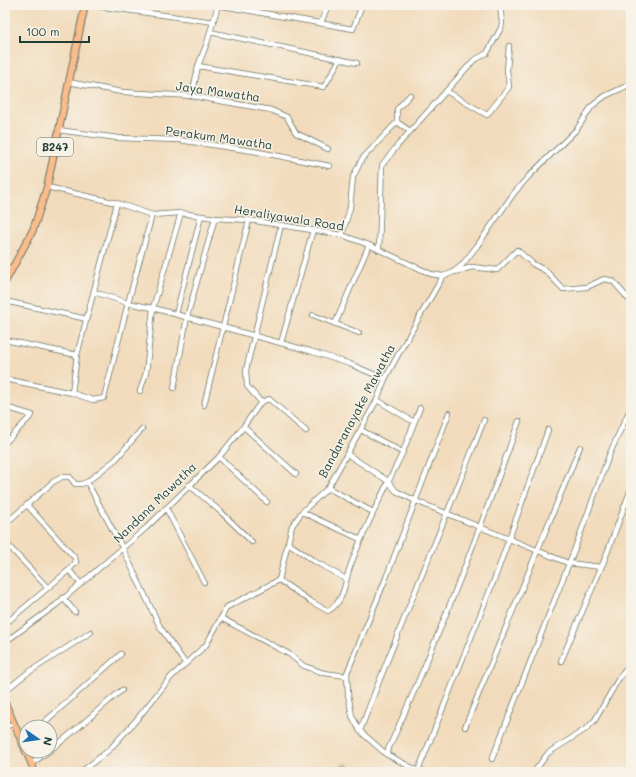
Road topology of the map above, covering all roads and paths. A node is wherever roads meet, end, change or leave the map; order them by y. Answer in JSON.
{"nodes":[{"id":1,"x":85,"y":5,"type":"edge"},
{"id":2,"x":90,"y":5,"type":"edge"},
{"id":3,"x":218,"y":5,"type":"edge"},
{"id":4,"x":328,"y":5,"type":"edge"},
{"id":5,"x":362,"y":5,"type":"edge"},
{"id":6,"x":500,"y":5,"type":"edge"},
{"id":7,"x":214,"y":22,"type":"junction"},
{"id":8,"x":321,"y":23,"type":"junction"},
{"id":9,"x":210,"y":32,"type":"junction"},
{"id":10,"x":509,"y":46,"type":"dead end"},
{"id":11,"x":340,"y":59,"type":"junction"},
{"id":12,"x":357,"y":63,"type":"dead end"},
{"id":13,"x":198,"y":66,"type":"junction"},
{"id":14,"x":68,"y":82,"type":"junction"},
{"id":15,"x":631,"y":84,"type":"edge"},
{"id":16,"x":446,"y":91,"type":"junction"},
{"id":17,"x":410,"y":95,"type":"dead end"},
{"id":18,"x":192,"y":96,"type":"junction"},
{"id":19,"x":397,"y":122,"type":"junction"},
{"id":20,"x":58,"y":130,"type":"junction"},
{"id":21,"x":410,"y":131,"type":"junction"},
{"id":22,"x":328,"y":149,"type":"dead end"},
{"id":23,"x":330,"y":166,"type":"dead end"},
{"id":24,"x":46,"y":187,"type":"junction"},
{"id":25,"x":117,"y":203,"type":"junction"},
{"id":26,"x":181,"y":213,"type":"junction"},
{"id":27,"x":152,"y":216,"type":"junction"},
{"id":28,"x":201,"y":216,"type":"junction"},
{"id":29,"x":216,"y":218,"type":"junction"},
{"id":30,"x":249,"y":220,"type":"junction"},
{"id":31,"x":281,"y":225,"type":"junction"},
{"id":32,"x":313,"y":230,"type":"junction"},
{"id":33,"x":342,"y":235,"type":"junction"},
{"id":34,"x":369,"y":245,"type":"junction"},
{"id":35,"x":379,"y":250,"type":"junction"},
{"id":36,"x":5,"y":266,"type":"edge"},
{"id":37,"x":12,"y":269,"type":"junction"},
{"id":38,"x":452,"y":273,"type":"junction"},
{"id":39,"x":442,"y":276,"type":"junction"},
{"id":40,"x":5,"y":282,"type":"edge"},
{"id":41,"x":94,"y":292,"type":"junction"},
{"id":42,"x":5,"y":301,"type":"edge"},
{"id":43,"x":631,"y":302,"type":"edge"},
{"id":44,"x":128,"y":303,"type":"junction"},
{"id":45,"x":153,"y":308,"type":"junction"},
{"id":46,"x":176,"y":314,"type":"junction"},
{"id":47,"x":313,"y":315,"type":"dead end"},
{"id":48,"x":187,"y":317,"type":"junction"},
{"id":49,"x":87,"y":318,"type":"junction"},
{"id":50,"x":335,"y":324,"type":"junction"},
{"id":51,"x":222,"y":327,"type":"junction"},
{"id":52,"x":359,"y":333,"type":"dead end"},
{"id":53,"x":253,"y":335,"type":"junction"},
{"id":54,"x":5,"y":340,"type":"edge"},
{"id":55,"x":282,"y":343,"type":"junction"},
{"id":56,"x":78,"y":355,"type":"junction"},
{"id":57,"x":5,"y":379,"type":"edge"},
{"id":58,"x":385,"y":379,"type":"junction"},
{"id":59,"x":174,"y":388,"type":"dead end"},
{"id":60,"x":140,"y":391,"type":"dead end"},
{"id":61,"x":72,"y":392,"type":"junction"},
{"id":62,"x":377,"y":400,"type":"junction"},
{"id":63,"x":261,"y":402,"type":"junction"},
{"id":64,"x":204,"y":405,"type":"dead end"},
{"id":65,"x":631,"y":406,"type":"edge"},
{"id":66,"x":5,"y":407,"type":"edge"},
{"id":67,"x":420,"y":408,"type":"dead end"},
{"id":68,"x":449,"y":413,"type":"dead end"},
{"id":69,"x":484,"y":420,"type":"dead end"},
{"id":70,"x":519,"y":421,"type":"dead end"},
{"id":71,"x":414,"y":422,"type":"junction"},
{"id":72,"x":244,"y":427,"type":"junction"},
{"id":73,"x":142,"y":429,"type":"dead end"},
{"id":74,"x":362,"y":430,"type":"junction"},
{"id":75,"x":548,"y":430,"type":"dead end"},
{"id":76,"x":306,"y":431,"type":"dead end"},
{"id":77,"x":5,"y":442,"type":"edge"},
{"id":78,"x":580,"y":447,"type":"dead end"},
{"id":79,"x":402,"y":452,"type":"junction"},
{"id":80,"x":347,"y":454,"type":"junction"},
{"id":81,"x":219,"y":457,"type":"junction"},
{"id":82,"x":296,"y":474,"type":"dead end"},
{"id":83,"x":388,"y":481,"type":"junction"},
{"id":84,"x":87,"y":482,"type":"junction"},
{"id":85,"x":189,"y":485,"type":"junction"},
{"id":86,"x":328,"y":488,"type":"junction"},
{"id":87,"x":631,"y":489,"type":"edge"},
{"id":88,"x":416,"y":501,"type":"junction"},
{"id":89,"x":267,"y":502,"type":"dead end"},
{"id":90,"x":27,"y":505,"type":"junction"},
{"id":91,"x":166,"y":508,"type":"junction"},
{"id":92,"x":302,"y":512,"type":"junction"},
{"id":93,"x":373,"y":512,"type":"junction"},
{"id":94,"x":448,"y":513,"type":"junction"},
{"id":95,"x":5,"y":524,"type":"edge"},
{"id":96,"x":481,"y":526,"type":"junction"},
{"id":97,"x":510,"y":538,"type":"junction"},
{"id":98,"x":360,"y":539,"type":"junction"},
{"id":99,"x":5,"y":542,"type":"edge"},
{"id":100,"x":252,"y":542,"type":"dead end"},
{"id":101,"x":288,"y":543,"type":"junction"},
{"id":102,"x":122,"y":549,"type":"junction"},
{"id":103,"x":537,"y":550,"type":"junction"},
{"id":104,"x":568,"y":563,"type":"junction"},
{"id":105,"x":601,"y":567,"type":"junction"},
{"id":106,"x":69,"y":570,"type":"junction"},
{"id":107,"x":346,"y":578,"type":"junction"},
{"id":108,"x":279,"y":580,"type":"junction"},
{"id":109,"x":204,"y":582,"type":"dead end"},
{"id":110,"x":80,"y":583,"type":"junction"},
{"id":111,"x":48,"y":588,"type":"junction"},
{"id":112,"x":63,"y":598,"type":"junction"},
{"id":113,"x":75,"y":612,"type":"dead end"},
{"id":114,"x":221,"y":618,"type":"junction"},
{"id":115,"x":5,"y":624,"type":"edge"},
{"id":116,"x":91,"y":632,"type":"dead end"},
{"id":117,"x":5,"y":642,"type":"edge"},
{"id":118,"x":121,"y":654,"type":"dead end"},
{"id":119,"x":561,"y":661,"type":"dead end"},
{"id":120,"x":185,"y":663,"type":"junction"},
{"id":121,"x":631,"y":664,"type":"edge"},
{"id":122,"x":347,"y":676,"type":"junction"},
{"id":123,"x":122,"y":690,"type":"dead end"},
{"id":124,"x":5,"y":691,"type":"edge"},
{"id":125,"x":5,"y":703,"type":"edge"},
{"id":126,"x":48,"y":719,"type":"edge"},
{"id":127,"x":13,"y":724,"type":"junction"},
{"id":128,"x":5,"y":727,"type":"edge"},
{"id":129,"x":465,"y":727,"type":"dead end"},
{"id":130,"x":360,"y":731,"type":"junction"},
{"id":131,"x":18,"y":732,"type":"edge"},
{"id":132,"x":58,"y":745,"type":"edge"},
{"id":133,"x":386,"y":754,"type":"junction"},
{"id":134,"x":29,"y":759,"type":"edge"},
{"id":135,"x":38,"y":759,"type":"edge"},
{"id":136,"x":492,"y":759,"type":"dead end"},
{"id":137,"x":31,"y":764,"type":"junction"},
{"id":138,"x":418,"y":771,"type":"junction"},
{"id":139,"x":34,"y":772,"type":"edge"},
{"id":140,"x":82,"y":772,"type":"edge"},
{"id":141,"x":426,"y":772,"type":"edge"},
{"id":142,"x":534,"y":772,"type":"edge"}],
"edges":[{"from":1,"to":14,"type":"main road","number":"B247"},
{"from":2,"to":7,"type":"street"},
{"from":3,"to":7,"type":"street"},
{"from":3,"to":8,"type":"street"},
{"from":4,"to":8,"type":"street"},
{"from":5,"to":8,"type":"street"},
{"from":6,"to":16,"type":"street"},
{"from":7,"to":9,"type":"street"},
{"from":9,"to":11,"type":"street"},
{"from":9,"to":13,"type":"street"},
{"from":10,"to":16,"type":"street"},
{"from":11,"to":12,"type":"street"},
{"from":11,"to":13,"type":"street"},
{"from":13,"to":18,"type":"street"},
{"from":14,"to":18,"type":"street","name":"Jaya Mawatha"},
{"from":14,"to":20,"type":"main road","number":"B247"},
{"from":15,"to":38,"type":"street"},
{"from":16,"to":21,"type":"street"},
{"from":17,"to":19,"type":"street"},
{"from":18,"to":22,"type":"street","name":"Jaya Mawatha"},
{"from":19,"to":21,"type":"street"},
{"from":19,"to":33,"type":"street"},
{"from":20,"to":23,"type":"street","name":"Perakum Mawatha"},
{"from":20,"to":24,"type":"main road","number":"B247"},
{"from":21,"to":35,"type":"street"},
{"from":24,"to":25,"type":"street","name":"Heraliyawala Road"},
{"from":24,"to":37,"type":"main road","number":"B247"},
{"from":25,"to":27,"type":"street","name":"Heraliyawala Road"},
{"from":25,"to":41,"type":"street"},
{"from":26,"to":27,"type":"street","name":"Heraliyawala Road"},
{"from":26,"to":28,"type":"street","name":"Heraliyawala Road"},
{"from":26,"to":45,"type":"street"},
{"from":27,"to":44,"type":"street"},
{"from":28,"to":29,"type":"street","name":"Heraliyawala Road"},
{"from":28,"to":46,"type":"street"},
{"from":29,"to":30,"type":"street","name":"Heraliyawala Road"},
{"from":29,"to":48,"type":"street"},
{"from":30,"to":31,"type":"street","name":"Heraliyawala Road"},
{"from":30,"to":51,"type":"street"},
{"from":31,"to":32,"type":"street","name":"Heraliyawala Road"},
{"from":31,"to":53,"type":"street"},
{"from":32,"to":33,"type":"street","name":"Heraliyawala Road"},
{"from":32,"to":55,"type":"street"},
{"from":33,"to":34,"type":"street","name":"Heraliyawala Road"},
{"from":34,"to":35,"type":"street","name":"Heraliyawala Road"},
{"from":34,"to":50,"type":"street"},
{"from":35,"to":39,"type":"street","name":"Heraliyawala Road"},
{"from":36,"to":37,"type":"street"},
{"from":37,"to":40,"type":"main road","number":"B247"},
{"from":38,"to":39,"type":"street"},
{"from":38,"to":43,"type":"street"},
{"from":39,"to":58,"type":"street","name":"Bandaranayake Mawatha"},
{"from":41,"to":44,"type":"street"},
{"from":41,"to":49,"type":"street"},
{"from":42,"to":49,"type":"street"},
{"from":44,"to":45,"type":"street"},
{"from":44,"to":61,"type":"street"},
{"from":45,"to":46,"type":"street"},
{"from":45,"to":60,"type":"street"},
{"from":46,"to":48,"type":"street"},
{"from":47,"to":50,"type":"street"},
{"from":48,"to":51,"type":"street"},
{"from":48,"to":59,"type":"street"},
{"from":49,"to":56,"type":"street"},
{"from":50,"to":52,"type":"street"},
{"from":51,"to":53,"type":"street"},
{"from":51,"to":64,"type":"street"},
{"from":53,"to":55,"type":"street"},
{"from":53,"to":63,"type":"street"},
{"from":54,"to":56,"type":"street"},
{"from":55,"to":58,"type":"street"},
{"from":56,"to":61,"type":"street"},
{"from":57,"to":61,"type":"street"},
{"from":58,"to":62,"type":"street","name":"Bandaranayake Mawatha"},
{"from":62,"to":71,"type":"street"},
{"from":62,"to":74,"type":"street","name":"Bandaranayake Mawatha"},
{"from":63,"to":72,"type":"street","name":"Nandana Mawatha"},
{"from":63,"to":76,"type":"street"},
{"from":65,"to":104,"type":"street"},
{"from":66,"to":77,"type":"street"},
{"from":67,"to":71,"type":"street"},
{"from":68,"to":88,"type":"street"},
{"from":69,"to":94,"type":"street"},
{"from":70,"to":96,"type":"street"},
{"from":71,"to":79,"type":"street"},
{"from":72,"to":81,"type":"street","name":"Nandana Mawatha"},
{"from":72,"to":82,"type":"street"},
{"from":73,"to":84,"type":"street"},
{"from":74,"to":79,"type":"street"},
{"from":74,"to":80,"type":"street","name":"Bandaranayake Mawatha"},
{"from":75,"to":97,"type":"street"},
{"from":78,"to":103,"type":"street"},
{"from":79,"to":83,"type":"street"},
{"from":80,"to":83,"type":"street"},
{"from":80,"to":86,"type":"street","name":"Bandaranayake Mawatha"},
{"from":81,"to":85,"type":"street","name":"Nandana Mawatha"},
{"from":81,"to":89,"type":"street"},
{"from":83,"to":88,"type":"street"},
{"from":83,"to":93,"type":"street"},
{"from":84,"to":90,"type":"street"},
{"from":84,"to":102,"type":"street"},
{"from":85,"to":91,"type":"street","name":"Nandana Mawatha"},
{"from":85,"to":100,"type":"street"},
{"from":86,"to":92,"type":"street","name":"Bandaranayake Mawatha"},
{"from":86,"to":93,"type":"street"},
{"from":87,"to":105,"type":"street"},
{"from":88,"to":94,"type":"street"},
{"from":88,"to":122,"type":"street"},
{"from":90,"to":95,"type":"street"},
{"from":90,"to":106,"type":"street"},
{"from":91,"to":102,"type":"street","name":"Nandana Mawatha"},
{"from":91,"to":109,"type":"street"},
{"from":92,"to":98,"type":"street"},
{"from":92,"to":101,"type":"street","name":"Bandaranayake Mawatha"},
{"from":93,"to":98,"type":"street"},
{"from":94,"to":96,"type":"street"},
{"from":94,"to":130,"type":"street"},
{"from":96,"to":97,"type":"street"},
{"from":96,"to":133,"type":"street"},
{"from":97,"to":103,"type":"street"},
{"from":97,"to":138,"type":"street"},
{"from":98,"to":107,"type":"street"},
{"from":99,"to":111,"type":"street"},
{"from":101,"to":107,"type":"street"},
{"from":101,"to":108,"type":"street","name":"Bandaranayake Mawatha"},
{"from":102,"to":110,"type":"street","name":"Nandana Mawatha"},
{"from":102,"to":120,"type":"street"},
{"from":103,"to":104,"type":"street"},
{"from":103,"to":129,"type":"street"},
{"from":104,"to":105,"type":"street"},
{"from":104,"to":136,"type":"street"},
{"from":105,"to":119,"type":"street"},
{"from":106,"to":110,"type":"street"},
{"from":106,"to":111,"type":"street"},
{"from":107,"to":108,"type":"street"},
{"from":108,"to":114,"type":"street"},
{"from":110,"to":112,"type":"street","name":"Nandana Mawatha"},
{"from":111,"to":115,"type":"street"},
{"from":112,"to":113,"type":"street"},
{"from":112,"to":117,"type":"street","name":"Nandana Mawatha"},
{"from":114,"to":120,"type":"street"},
{"from":114,"to":122,"type":"street"},
{"from":116,"to":124,"type":"street"},
{"from":118,"to":126,"type":"street"},
{"from":120,"to":140,"type":"street"},
{"from":121,"to":142,"type":"street"},
{"from":122,"to":130,"type":"street"},
{"from":123,"to":132,"type":"street"},
{"from":125,"to":127,"type":"main road"},
{"from":127,"to":128,"type":"street"},
{"from":127,"to":131,"type":"main road"},
{"from":130,"to":133,"type":"street"},
{"from":133,"to":138,"type":"street"},
{"from":134,"to":137,"type":"main road"},
{"from":135,"to":137,"type":"street"},
{"from":137,"to":139,"type":"main road"},
{"from":138,"to":141,"type":"street"}]}
